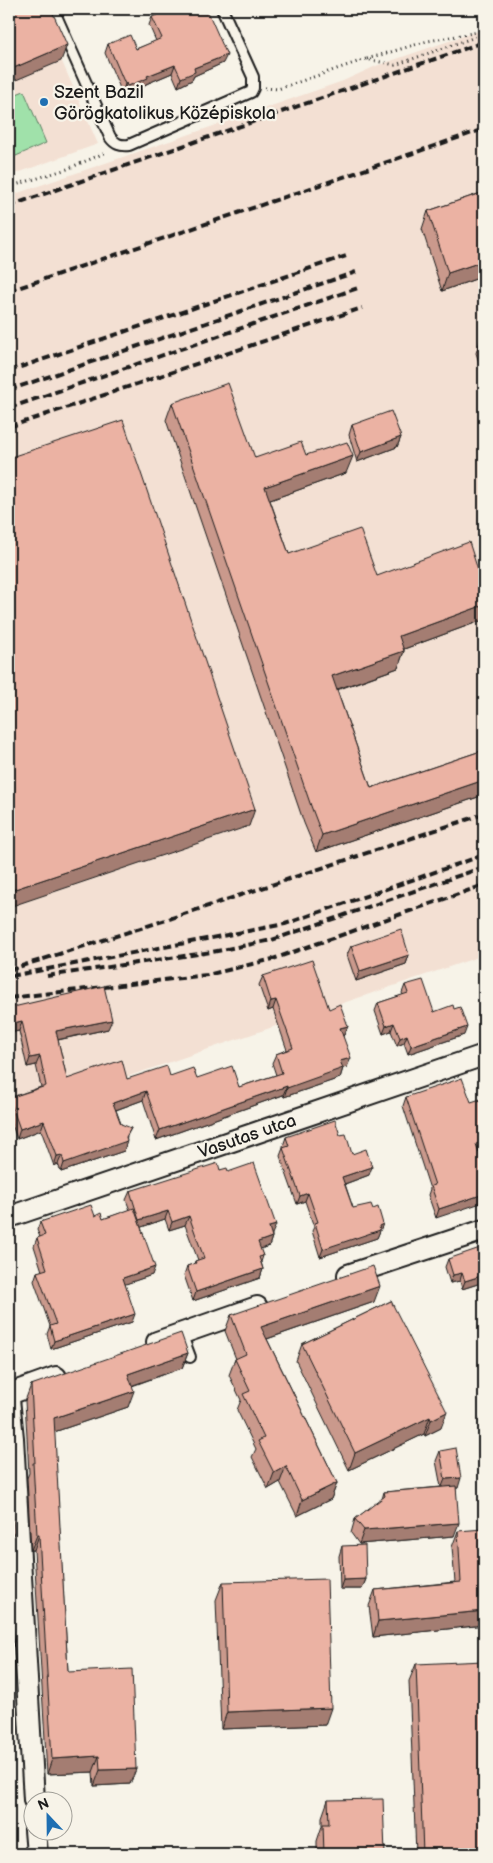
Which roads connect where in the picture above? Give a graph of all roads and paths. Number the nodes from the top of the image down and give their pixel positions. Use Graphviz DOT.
graph roads {
  1 [pos="53,9"];
  2 [pos="222,9"];
  3 [pos="484,33"];
  4 [pos="366,59"];
  5 [pos="254,88"];
  6 [pos="117,145"];
  7 [pos="9,187"];
  8 [pos="484,1055"];
  9 [pos="9,1217"];
  10 [pos="484,1230"];
  11 [pos="330,1281"];
  12 [pos="274,1301"];
  13 [pos="181,1334"];
  14 [pos="136,1350"];
  15 [pos="190,1357"];
  16 [pos="72,1372"];
  17 [pos="9,1394"];
  18 [pos="9,1399"];
  19 [pos="33,1790"];
  20 [pos="36,1840"];
  21 [pos="37,1854"];
  1 -- 6 [label="lane"];
  2 -- 5 [label="lane"];
  3 -- 4 [label="path"];
  3 -- 4 [label="path"];
  4 -- 5 [label="path"];
  5 -- 6 [label="lane"];
  6 -- 7 [label="path"];
  8 -- 9 [label="street, Vasutas utca"];
  10 -- 11 [label="street"];
  12 -- 13 [label="street"];
  13 -- 14 [label="street"];
  13 -- 15 [label="lane"];
  16 -- 17 [label="street"];
  18 -- 19 [label="street"];
  20 -- 21 [label="street"];
}
